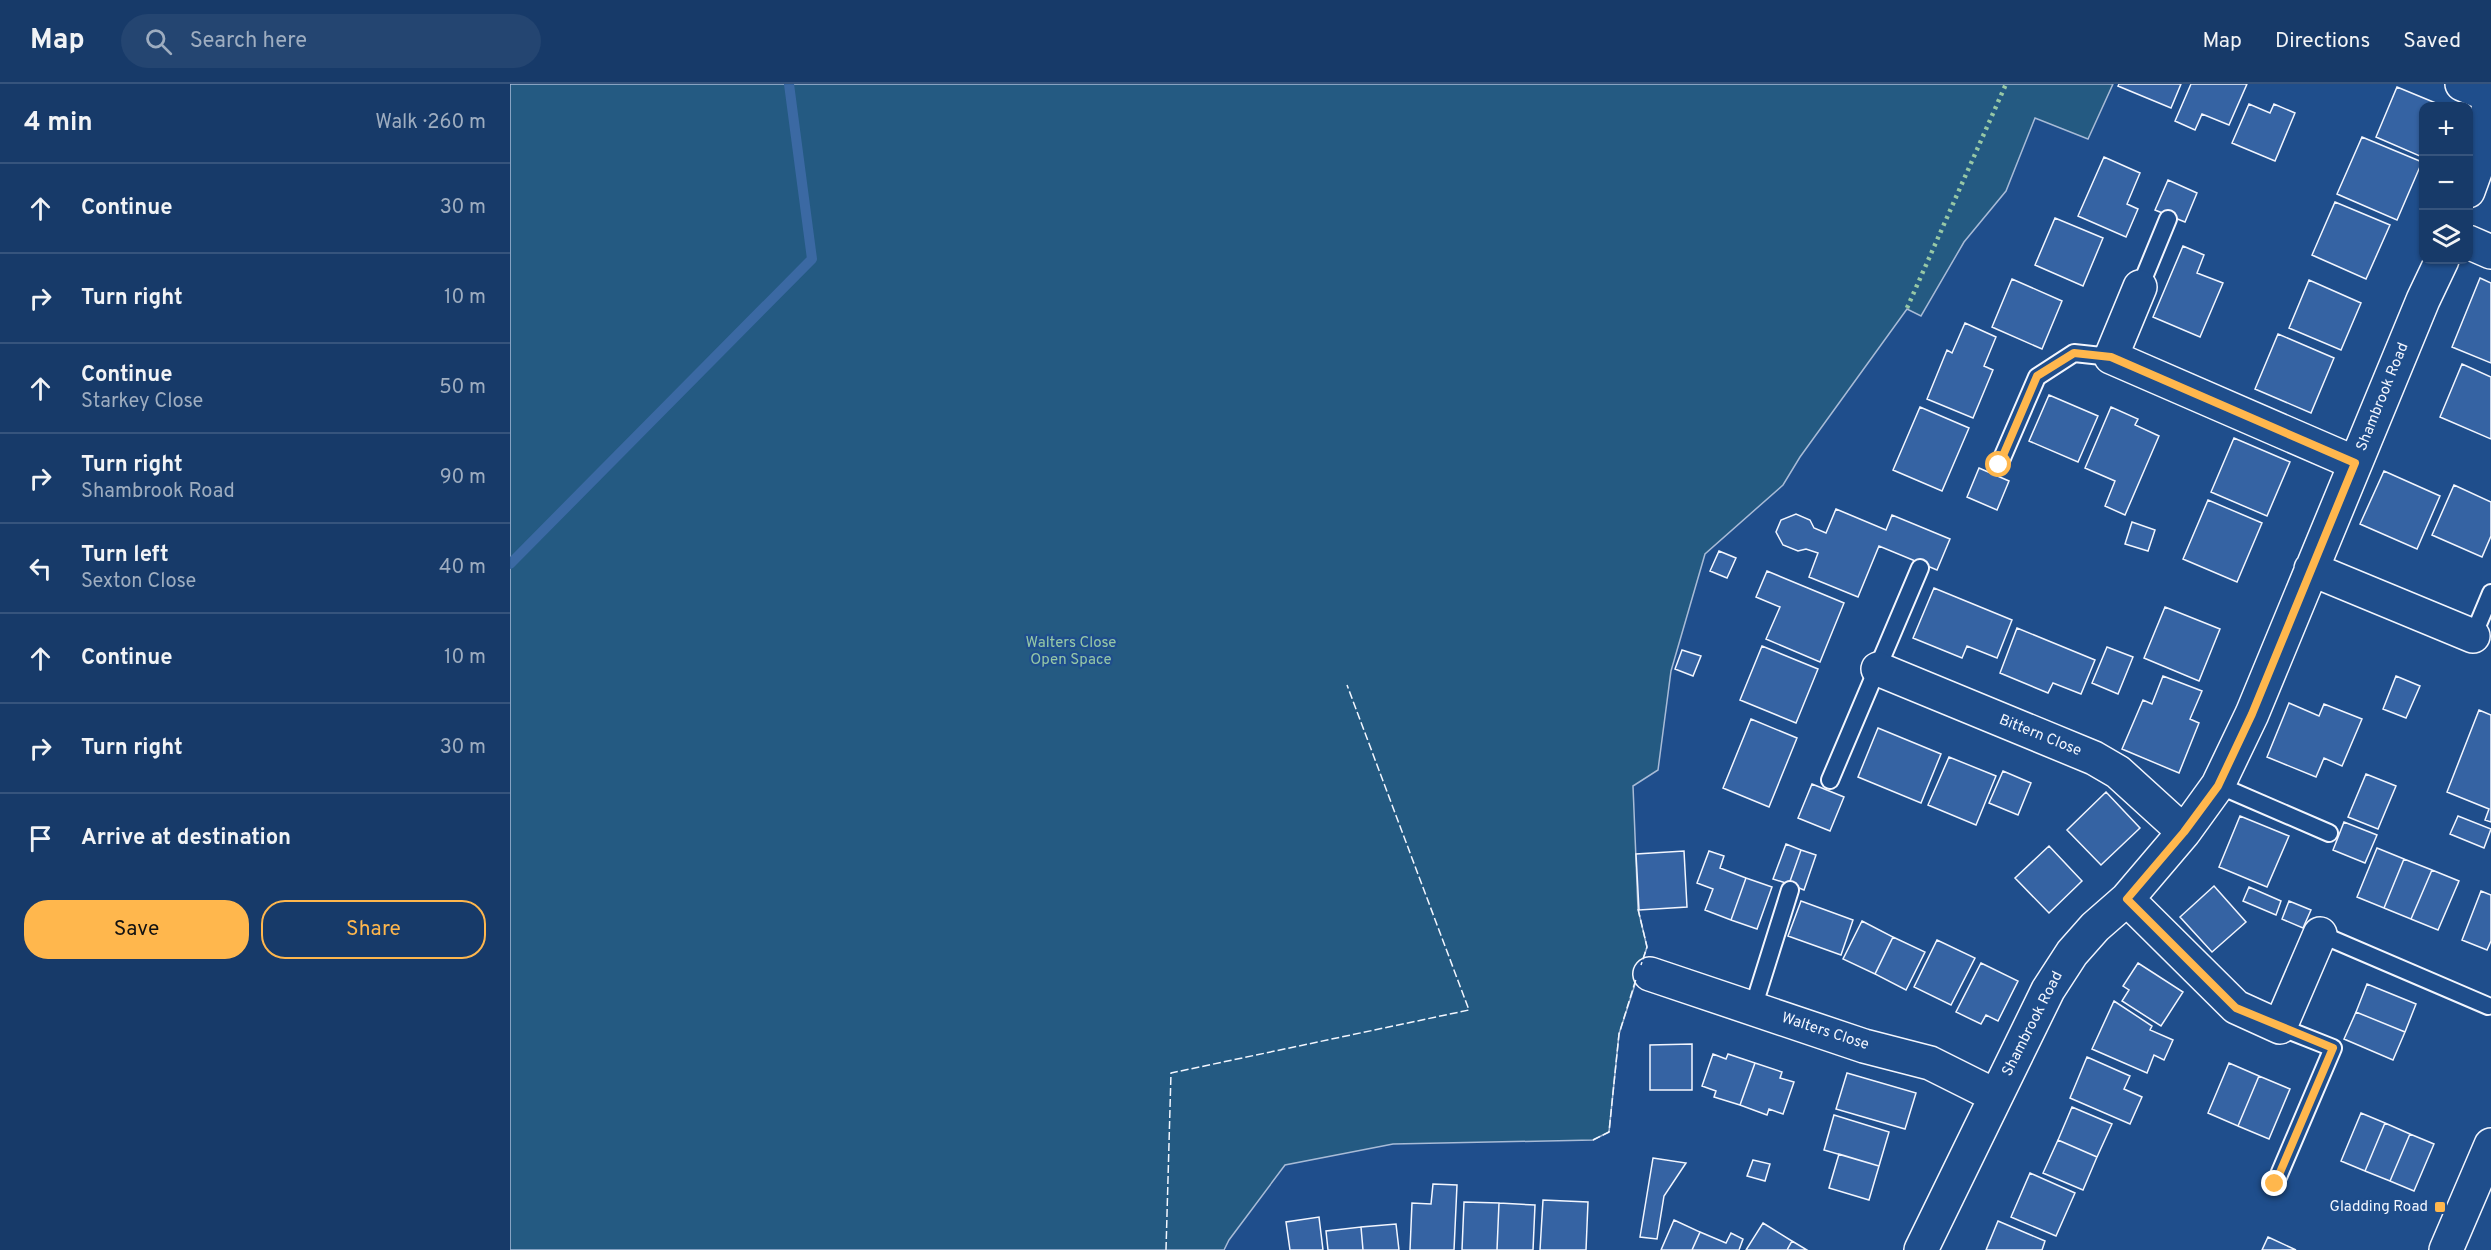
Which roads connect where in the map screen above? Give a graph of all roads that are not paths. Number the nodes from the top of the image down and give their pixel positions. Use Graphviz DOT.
graph roads {
  1 [pos="2462,84"];
  2 [pos="2491,96"];
  3 [pos="2473,178"];
  4 [pos="2168,219"];
  5 [pos="2473,244"];
  6 [pos="2491,252"];
  7 [pos="2440,264"];
  8 [pos="2140,287"];
  9 [pos="2111,357"];
  10 [pos="2355,463"];
  11 [pos="1999,465"];
  12 [pos="1920,568"];
  13 [pos="2311,569"];
  14 [pos="2491,592"];
  15 [pos="2473,636"];
  16 [pos="1878,669"];
  17 [pos="1830,780"];
  18 [pos="2218,786"];
  19 [pos="2184,832"];
  20 [pos="2328,833"];
  21 [pos="1790,890"];
  22 [pos="2127,899"];
  23 [pos="2320,934"];
  24 [pos="1650,974"];
  25 [pos="2488,1006"];
  26 [pos="1753,1008"];
  27 [pos="2280,1027"];
  28 [pos="1996,1096"];
  29 [pos="2491,1145"];
  30 [pos="2275,1184"];
  31 [pos="1923,1250"];
  32 [pos="2446,1250"];
  1 -- 2 [label="street"];
  2 -- 3 [label="street"];
  4 -- 8 [label="lane"];
  5 -- 6 [label="street"];
  7 -- 10 [label="street, Shambrook Road"];
  8 -- 9 [label="street"];
  9 -- 10 [label="street"];
  9 -- 11 [label="lane"];
  10 -- 13 [label="street, Shambrook Road"];
  12 -- 16 [label="lane"];
  13 -- 15 [label="street"];
  13 -- 18 [label="street, Shambrook Road"];
  14 -- 15 [label="lane"];
  16 -- 17 [label="lane"];
  16 -- 19 [label="street, Bittern Close"];
  18 -- 19 [label="street, Shambrook Road"];
  18 -- 20 [label="lane"];
  19 -- 22 [label="street, Shambrook Road"];
  21 -- 26 [label="lane"];
  22 -- 27 [label="street"];
  22 -- 28 [label="street, Shambrook Road"];
  23 -- 25 [label="lane"];
  23 -- 27 [label="street"];
  24 -- 26 [label="street, Walters Close"];
  26 -- 28 [label="street, Walters Close"];
  27 -- 30 [label="lane"];
  28 -- 31 [label="street, Shambrook Road"];
  29 -- 32 [label="street"];
}
